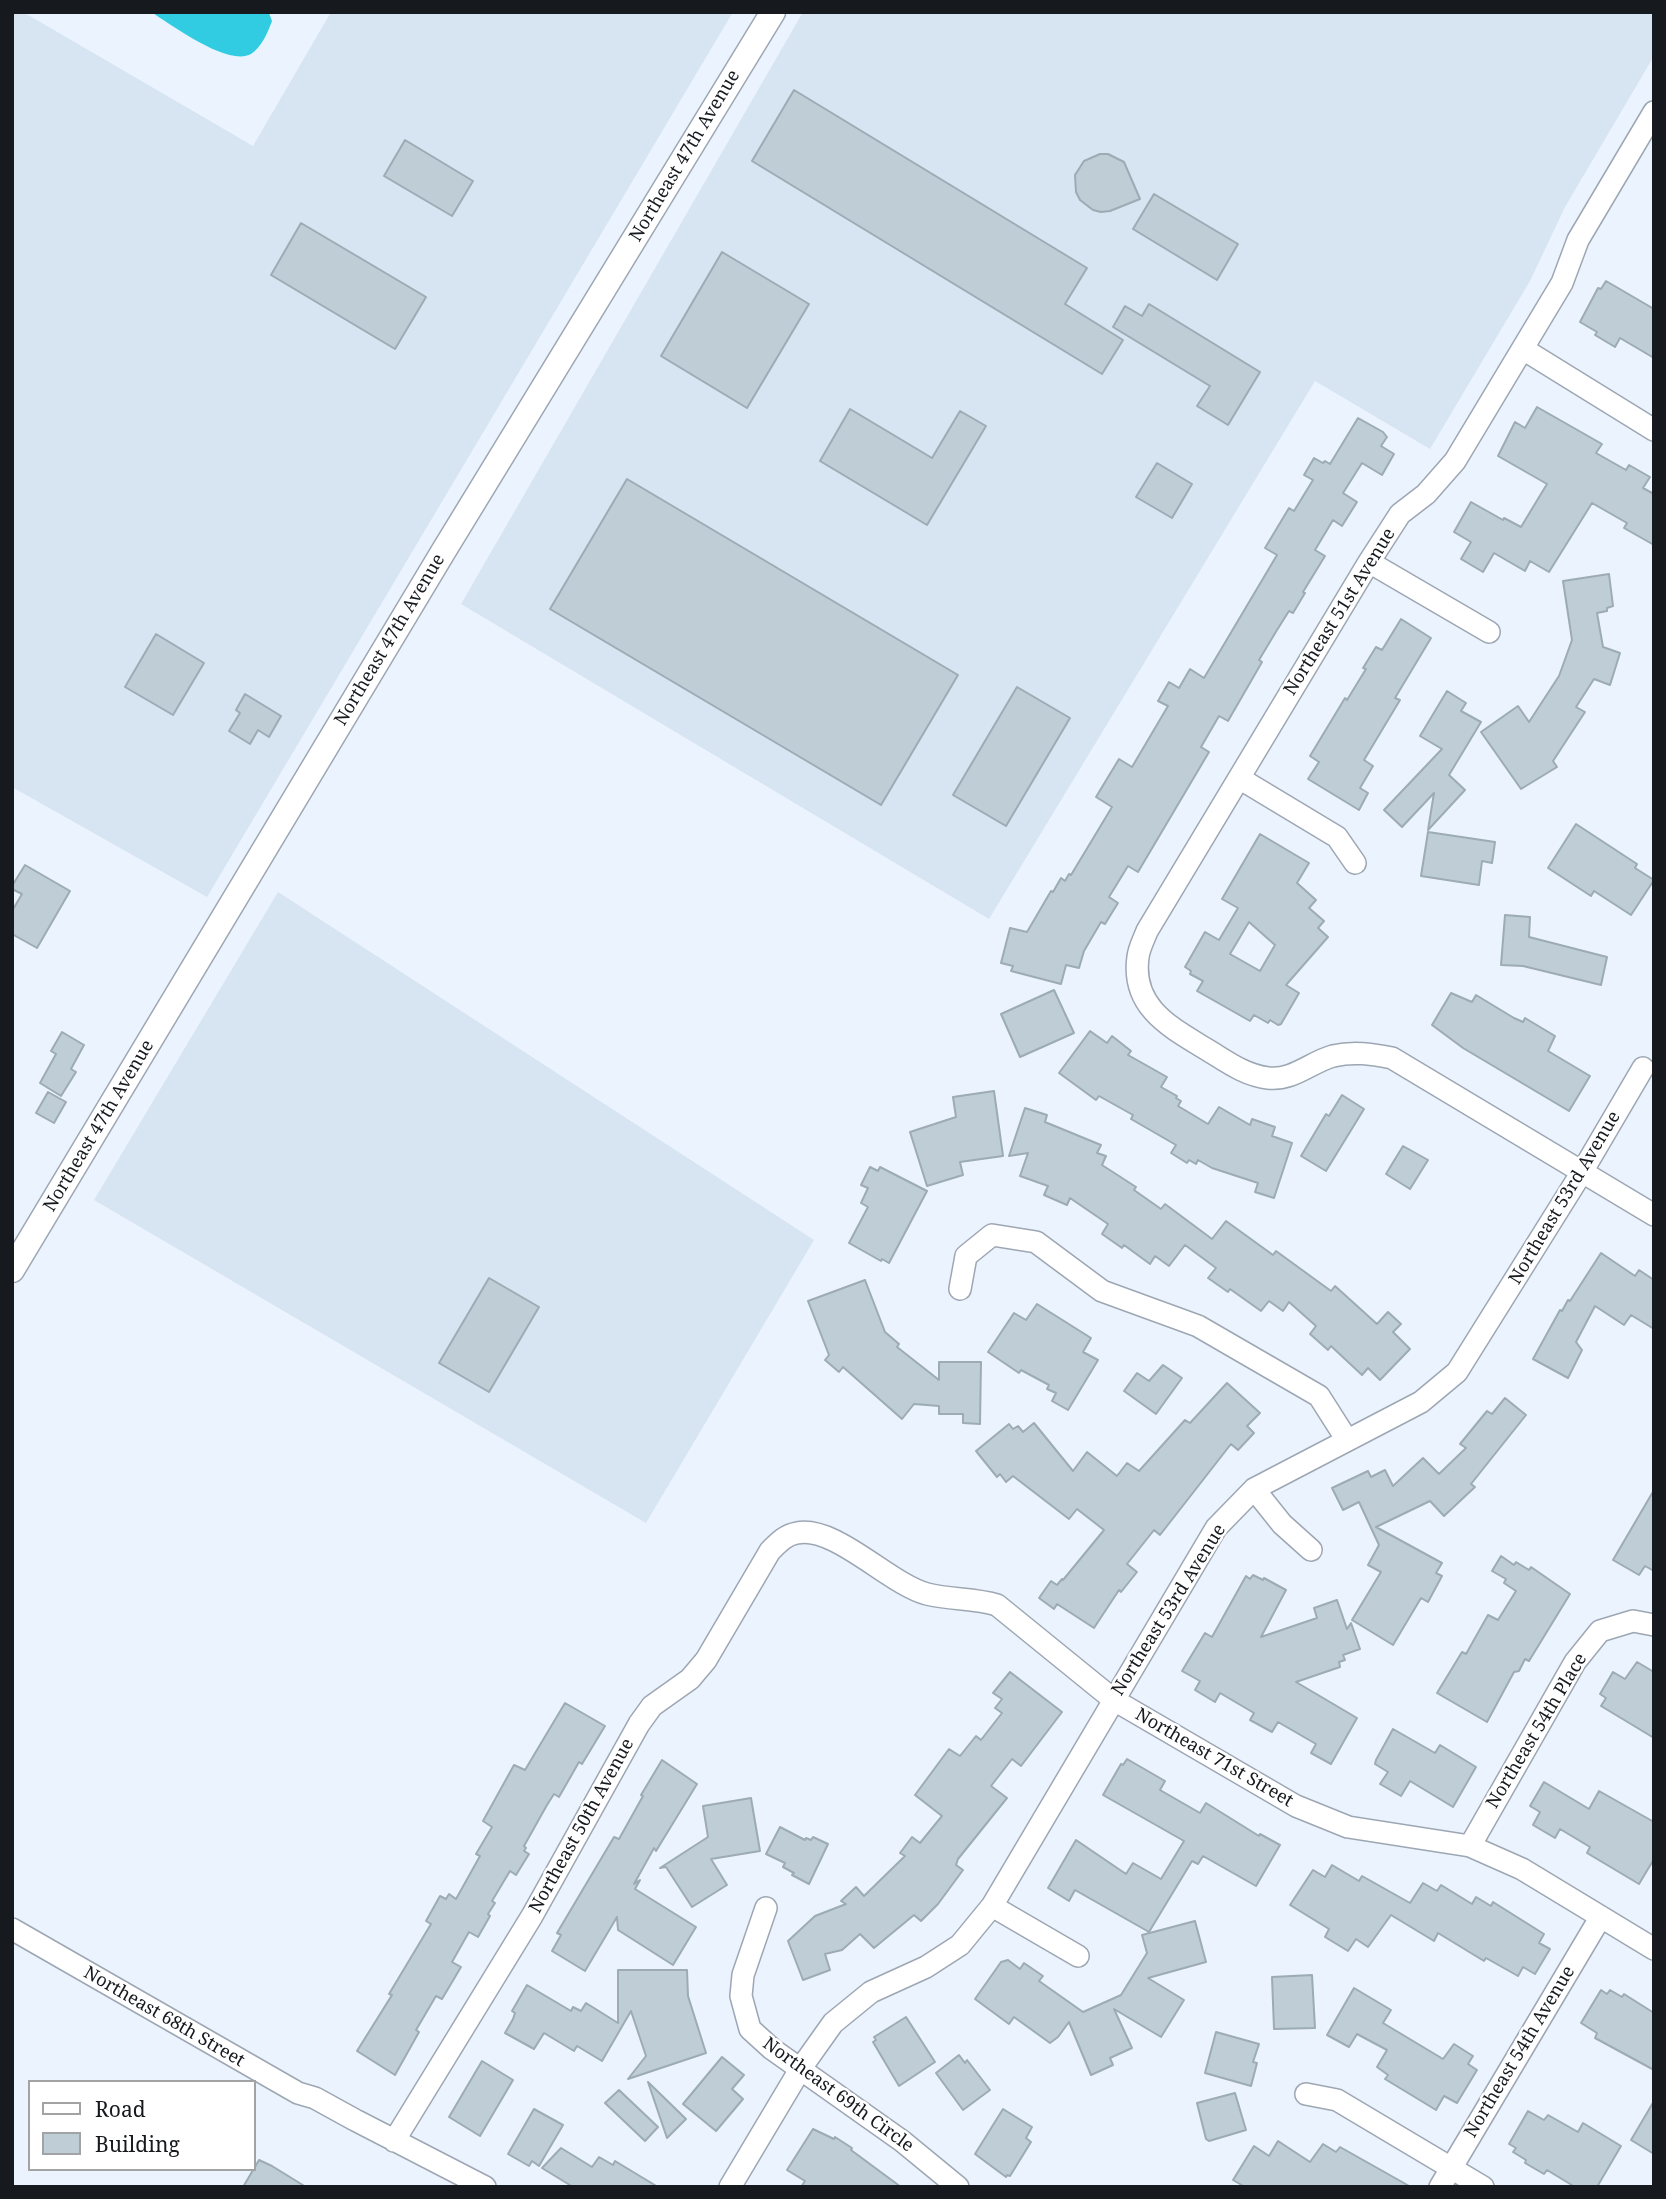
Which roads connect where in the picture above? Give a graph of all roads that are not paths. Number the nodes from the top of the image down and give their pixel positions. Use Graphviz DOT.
graph roads {
  1 [pos="772,12"];
  2 [pos="1654,112"];
  3 [pos="1523,349"];
  4 [pos="1654,429"];
  5 [pos="1369,562"];
  6 [pos="1489,632"];
  7 [pos="1239,778"];
  8 [pos="1355,863"];
  9 [pos="1643,1068"];
  10 [pos="1582,1172"];
  11 [pos="1654,1215"];
  12 [pos="12,1270"];
  13 [pos="960,1289"];
  14 [pos="1347,1440"];
  15 [pos="1254,1489"];
  16 [pos="795,1533"];
  17 [pos="1311,1550"];
  18 [pos="1654,1625"];
  19 [pos="1114,1700"];
  20 [pos="1470,1846"];
  21 [pos="992,1906"];
  22 [pos="766,1908"];
  23 [pos="1600,1918"];
  24 [pos="12,1929"];
  25 [pos="1654,1949"];
  26 [pos="1078,1956"];
  27 [pos="801,2068"];
  28 [pos="1306,2094"];
  29 [pos="394,2141"];
  30 [pos="1446,2178"];
  31 [pos="485,2187"];
  32 [pos="730,2187"];
  33 [pos="958,2187"];
  34 [pos="1483,2187"];
  1 -- 12 [label="street, Northeast 47th Avenue"];
  2 -- 3 [label="street, Northeast 51st Avenue"];
  3 -- 4 [label="street"];
  3 -- 5 [label="street, Northeast 51st Avenue"];
  5 -- 6 [label="street"];
  5 -- 7 [label="street, Northeast 51st Avenue"];
  7 -- 8 [label="street"];
  7 -- 10 [label="street, Northeast 51st Avenue"];
  9 -- 10 [label="street, Northeast 53rd Avenue"];
  10 -- 11 [label="street"];
  10 -- 14 [label="street, Northeast 53rd Avenue"];
  13 -- 14 [label="street"];
  14 -- 15 [label="street, Northeast 53rd Avenue"];
  15 -- 17 [label="street"];
  15 -- 19 [label="street, Northeast 53rd Avenue"];
  16 -- 19 [label="street, Northeast 71st Street"];
  16 -- 29 [label="street, Northeast 50th Avenue"];
  18 -- 20 [label="street, Northeast 54th Place"];
  19 -- 20 [label="street, Northeast 71st Street"];
  19 -- 21 [label="street, Northeast 53rd Avenue"];
  20 -- 23 [label="street, Northeast 71st Street"];
  21 -- 26 [label="street"];
  21 -- 27 [label="street, Northeast 53rd Avenue"];
  22 -- 27 [label="street, Northeast 69th Circle"];
  23 -- 25 [label="street, Northeast 71st Street"];
  23 -- 30 [label="street, Northeast 54th Avenue"];
  24 -- 29 [label="street, Northeast 68th Street"];
  27 -- 32 [label="street, Northeast 53rd Avenue"];
  27 -- 33 [label="street, Northeast 69th Circle"];
  28 -- 30 [label="street"];
  29 -- 31 [label="street, Northeast 68th Street"];
  30 -- 34 [label="street"];
}
